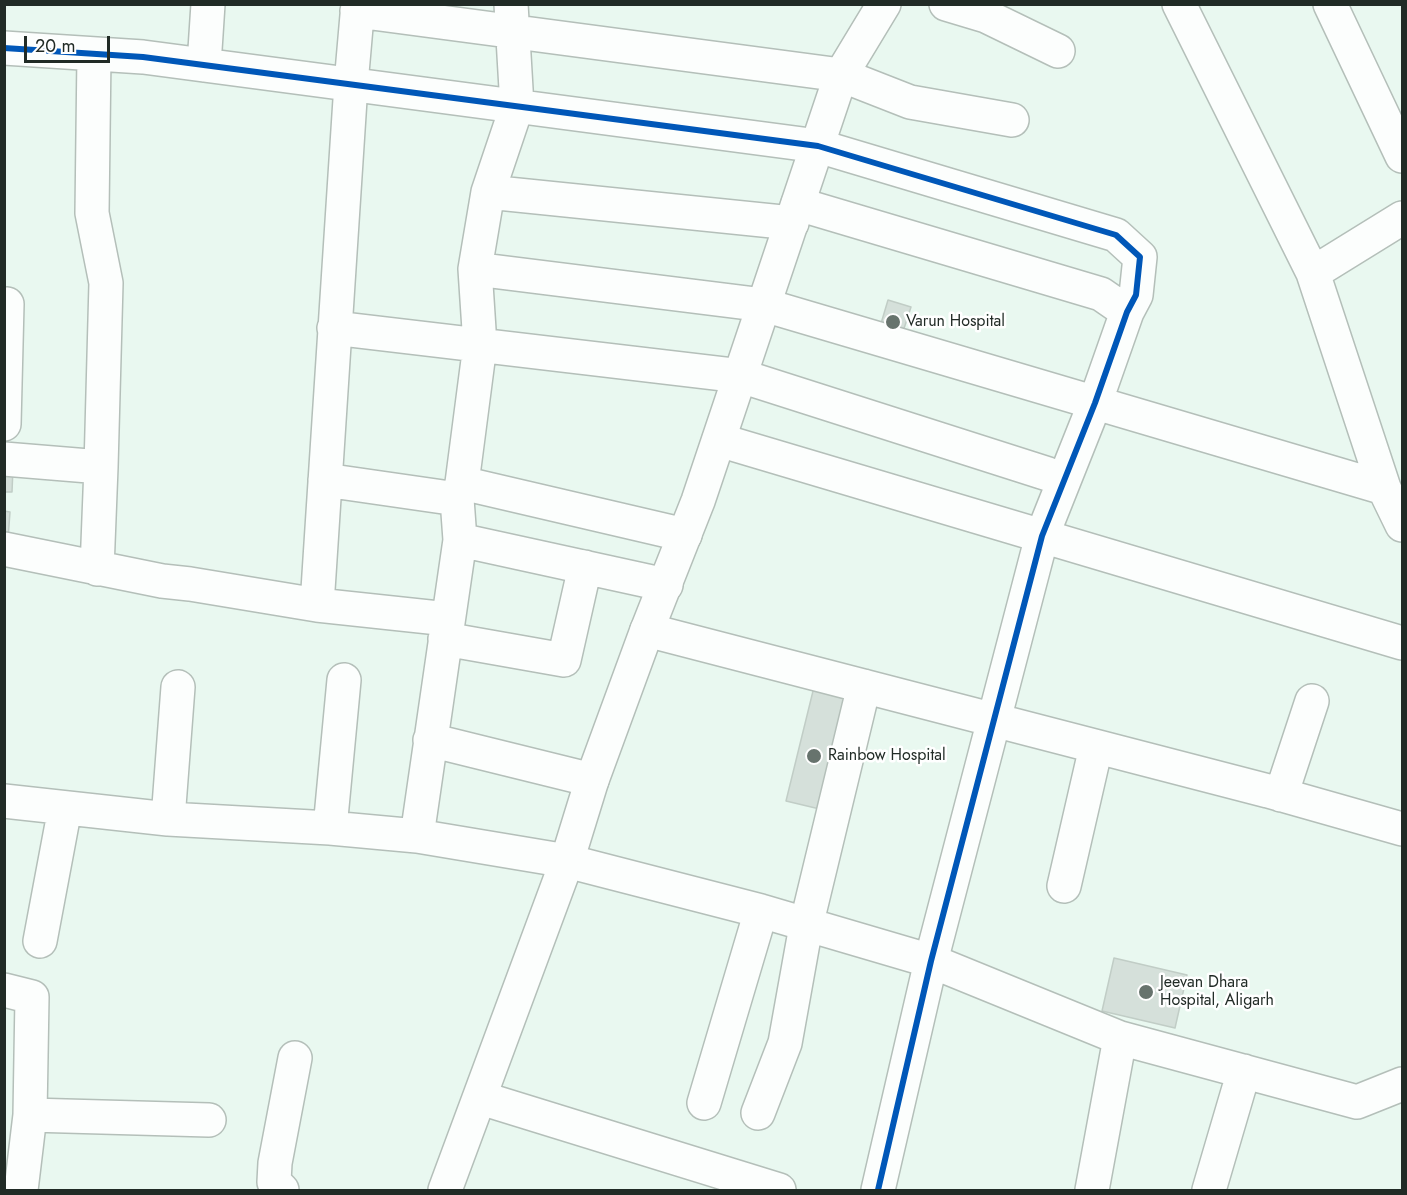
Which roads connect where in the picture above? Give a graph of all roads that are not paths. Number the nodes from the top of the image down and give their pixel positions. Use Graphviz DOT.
graph roads {
  1 [pos="208,4"];
  2 [pos="884,4"];
  3 [pos="946,4"];
  4 [pos="1179,4"];
  5 [pos="1330,4"];
  6 [pos="358,8"];
  7 [pos="512,18"];
  8 [pos="4,48"];
  9 [pos="1058,51"];
  10 [pos="94,54"];
  11 [pos="204,65"];
  12 [pos="841,75"];
  13 [pos="351,84"];
  14 [pos="517,106"];
  15 [pos="1012,120"];
  16 [pos="818,146"];
  17 [pos="1402,156"];
  18 [pos="488,192"];
  19 [pos="795,213"];
  20 [pos="1402,218"];
  21 [pos="475,269"];
  22 [pos="1313,273"];
  23 [pos="7,304"];
  24 [pos="764,305"];
  25 [pos="1127,312"];
  26 [pos="334,328"];
  27 [pos="480,345"];
  28 [pos="741,376"];
  29 [pos="1095,403"];
  30 [pos="4,424"];
  31 [pos="719,440"];
  32 [pos="4,459"];
  33 [pos="101,467"];
  34 [pos="1048,474"];
  35 [pos="324,480"];
  36 [pos="1384,488"];
  37 [pos="459,491"];
  38 [pos="1402,525"];
  39 [pos="685,535"];
  40 [pos="1042,536"];
  41 [pos="460,540"];
  42 [pos="4,549"];
  43 [pos="585,567"];
  44 [pos="97,569"];
  45 [pos="666,585"];
  46 [pos="316,605"];
  47 [pos="446,629"];
  48 [pos="647,630"];
  49 [pos="1402,643"];
  50 [pos="344,680"];
  51 [pos="864,686"];
  52 [pos="178,687"];
  53 [pos="1312,701"];
  54 [pos="993,720"];
  55 [pos="430,740"];
  56 [pos="1096,747"];
  57 [pos="592,780"];
  58 [pos="1281,795"];
  59 [pos="4,801"];
  60 [pos="65,808"];
  61 [pos="168,819"];
  62 [pos="330,828"];
  63 [pos="1402,829"];
  64 [pos="417,836"];
  65 [pos="567,861"];
  66 [pos="1064,885"];
  67 [pos="761,911"];
  68 [pos="806,926"];
  69 [pos="40,941"];
  70 [pos="931,961"];
  71 [pos="4,990"];
  72 [pos="1120,1038"];
  73 [pos="295,1058"];
  74 [pos="1244,1071"];
  75 [pos="1402,1084"];
  76 [pos="481,1098"];
  77 [pos="704,1103"];
  78 [pos="758,1113"];
  79 [pos="30,1115"];
  80 [pos="209,1120"];
  81 [pos="448,1190"];
  82 [pos="21,1191"];
  83 [pos="282,1191"];
  84 [pos="780,1191"];
  85 [pos="878,1191"];
  86 [pos="1092,1191"];
  87 [pos="1209,1191"];
  1 -- 11 [label="street"];
  2 -- 12 [label="street"];
  3 -- 9 [label="street"];
  4 -- 22 [label="street"];
  5 -- 17 [label="street"];
  6 -- 7 [label="street"];
  6 -- 13 [label="street"];
  7 -- 12 [label="street"];
  7 -- 14 [label="street"];
  8 -- 10 [label="street"];
  10 -- 11 [label="street"];
  10 -- 33 [label="street"];
  11 -- 13 [label="street"];
  12 -- 15 [label="street"];
  12 -- 16 [label="street"];
  13 -- 14 [label="street"];
  13 -- 26 [label="street"];
  14 -- 16 [label="street"];
  14 -- 18 [label="street"];
  16 -- 19 [label="street"];
  16 -- 25 [label="street"];
  18 -- 19 [label="street"];
  18 -- 21 [label="street"];
  19 -- 24 [label="street"];
  19 -- 25 [label="street"];
  20 -- 22 [label="street"];
  21 -- 24 [label="street"];
  21 -- 27 [label="street"];
  22 -- 36 [label="street"];
  23 -- 30 [label="street"];
  24 -- 28 [label="street"];
  24 -- 29 [label="street"];
  25 -- 29 [label="street"];
  26 -- 27 [label="street"];
  26 -- 35 [label="street"];
  27 -- 28 [label="street"];
  27 -- 37 [label="street"];
  28 -- 31 [label="street"];
  28 -- 34 [label="street"];
  29 -- 36 [label="street"];
  29 -- 40 [label="street"];
  31 -- 39 [label="street"];
  31 -- 40 [label="street"];
  32 -- 33 [label="street"];
  33 -- 44 [label="street"];
  35 -- 37 [label="street"];
  35 -- 46 [label="street"];
  36 -- 38 [label="street"];
  37 -- 39 [label="street"];
  37 -- 41 [label="street"];
  39 -- 45 [label="street"];
  40 -- 49 [label="street"];
  40 -- 54 [label="street"];
  41 -- 43 [label="street"];
  41 -- 47 [label="street"];
  42 -- 44 [label="street"];
  43 -- 45 [label="street"];
  43 -- 47 [label="street"];
  44 -- 46 [label="street"];
  45 -- 48 [label="street"];
  46 -- 47 [label="street"];
  47 -- 55 [label="street"];
  48 -- 51 [label="street"];
  48 -- 57 [label="street"];
  50 -- 62 [label="street"];
  51 -- 54 [label="street"];
  51 -- 68 [label="street"];
  52 -- 61 [label="street"];
  53 -- 58 [label="street"];
  54 -- 56 [label="street"];
  54 -- 70 [label="street"];
  55 -- 57 [label="street"];
  55 -- 64 [label="street"];
  56 -- 58 [label="street"];
  56 -- 66 [label="street"];
  57 -- 65 [label="street"];
  58 -- 63 [label="street"];
  59 -- 60 [label="street"];
  60 -- 61 [label="street"];
  60 -- 69 [label="street"];
  61 -- 62 [label="street"];
  62 -- 64 [label="street"];
  64 -- 65 [label="street"];
  65 -- 67 [label="street"];
  65 -- 76 [label="street"];
  67 -- 68 [label="street"];
  67 -- 77 [label="street"];
  68 -- 70 [label="street"];
  68 -- 78 [label="street"];
  70 -- 72 [label="street"];
  70 -- 85 [label="street"];
  71 -- 79 [label="street"];
  72 -- 74 [label="street"];
  72 -- 86 [label="street"];
  73 -- 83 [label="street"];
  74 -- 75 [label="street"];
  74 -- 87 [label="street"];
  76 -- 81 [label="street"];
  76 -- 84 [label="street"];
  79 -- 80 [label="street"];
  79 -- 82 [label="street"];
}
